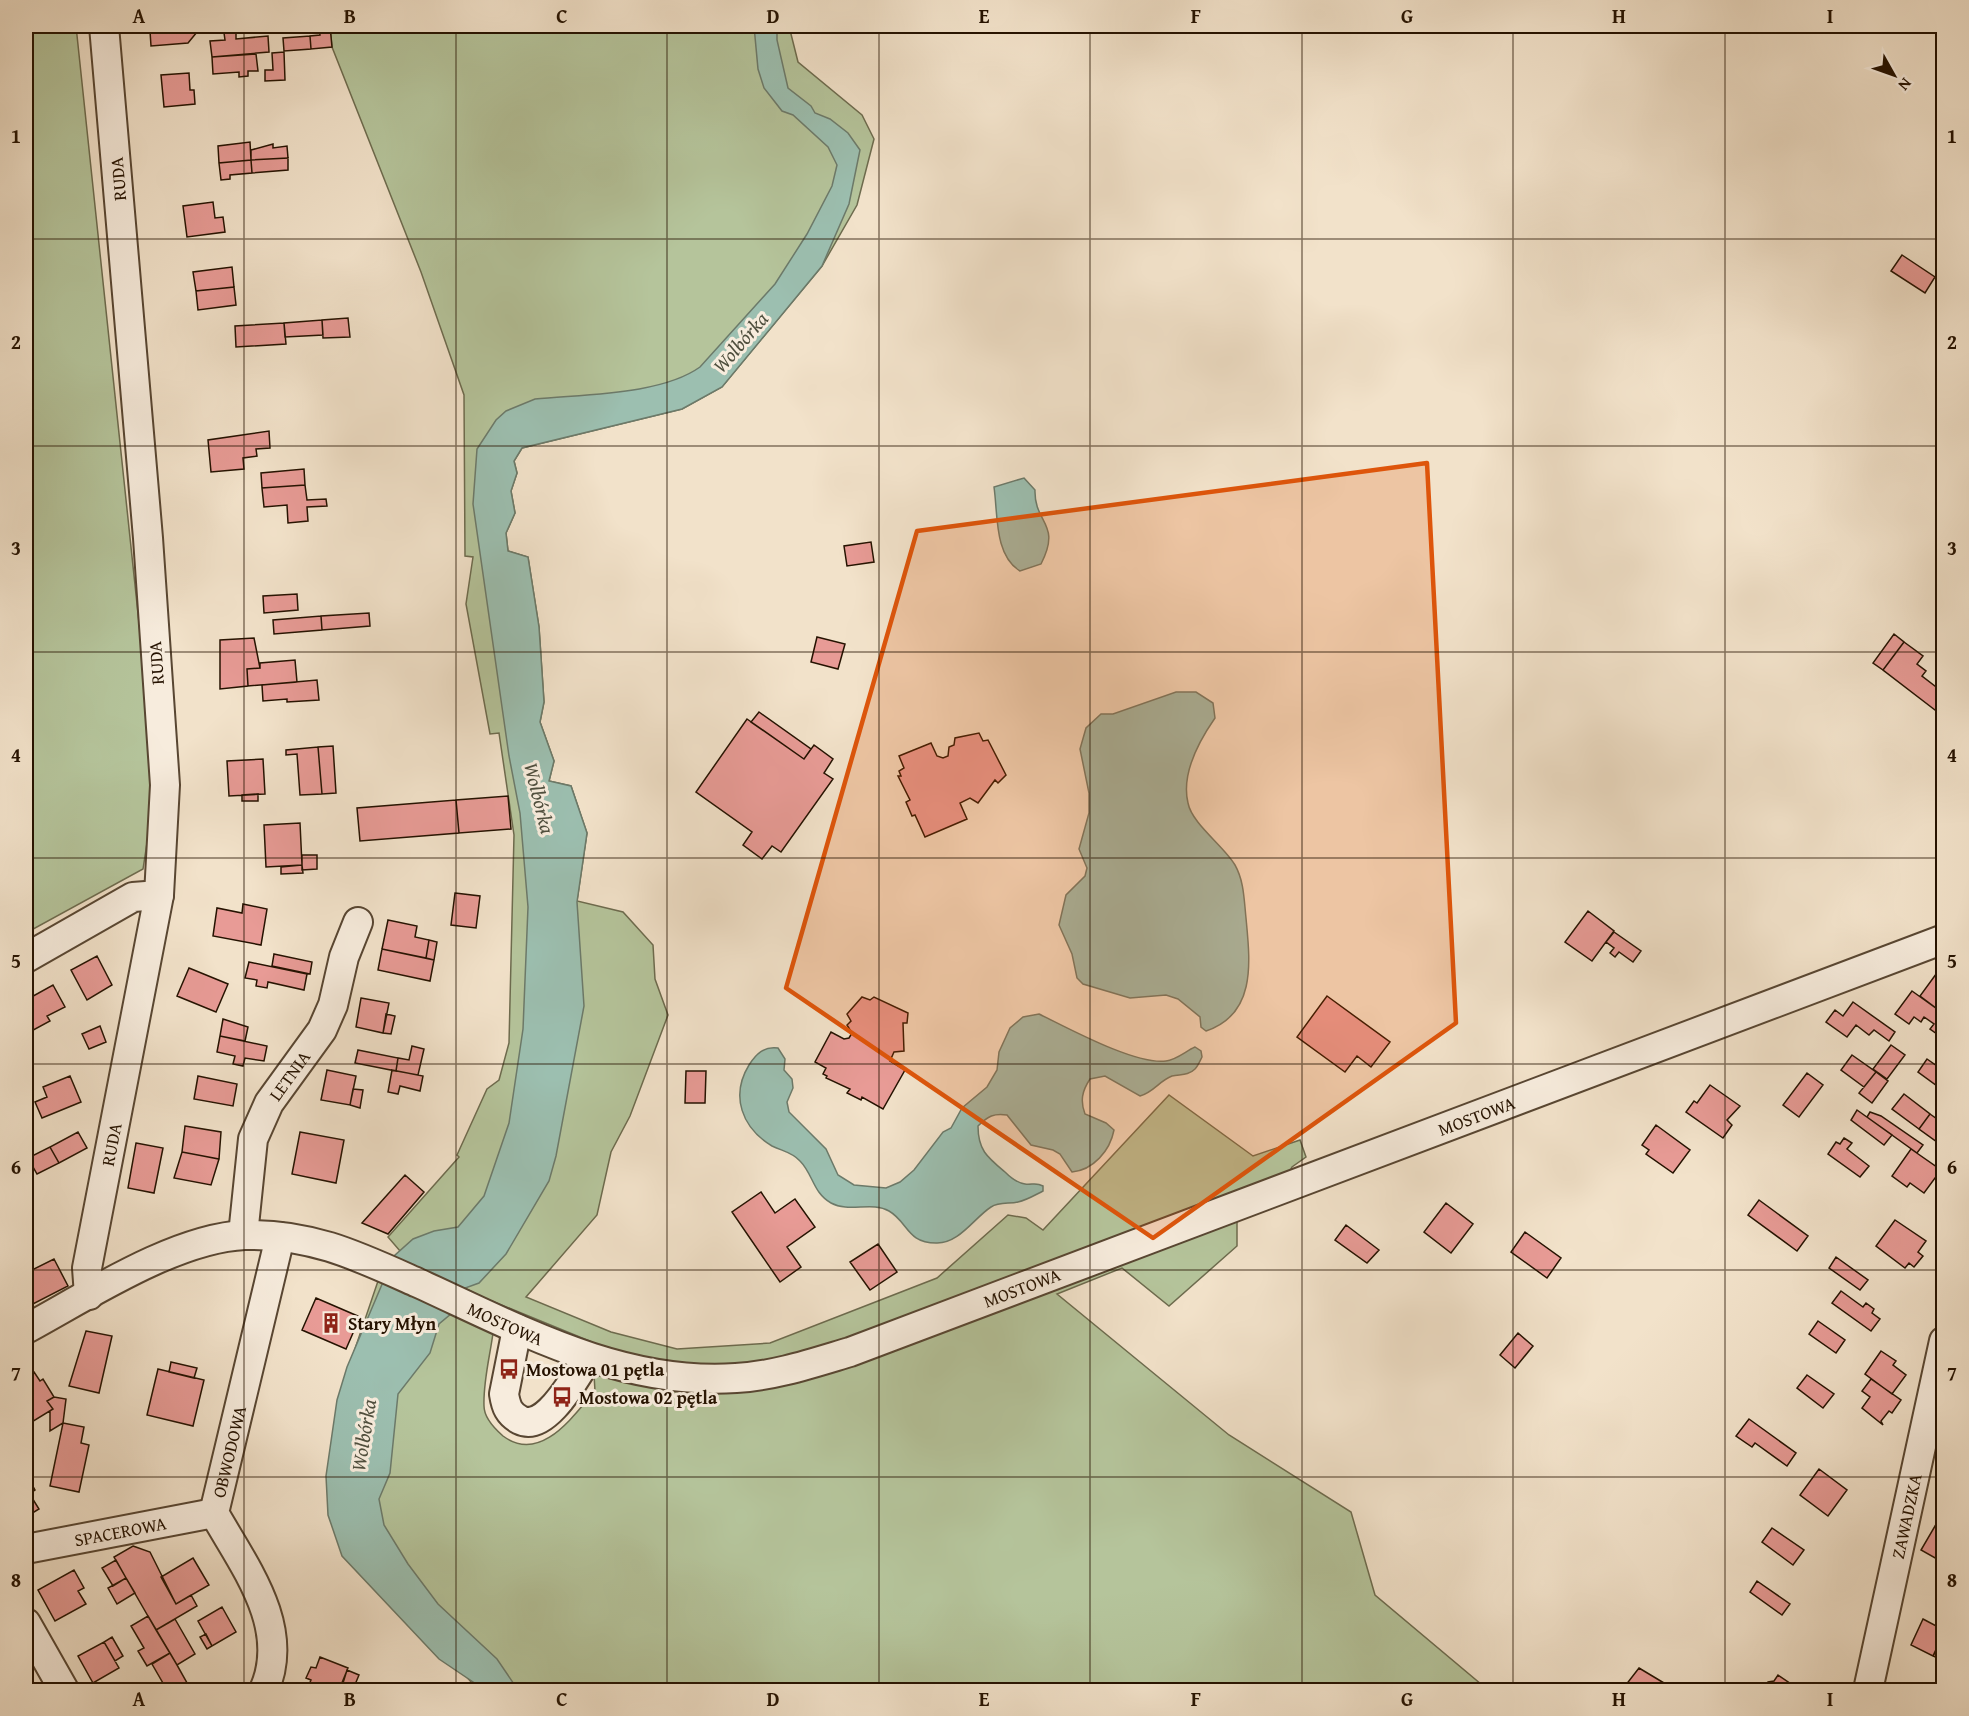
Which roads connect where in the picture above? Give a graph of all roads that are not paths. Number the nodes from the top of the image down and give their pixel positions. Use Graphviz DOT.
graph roads {
  1 [pos="105,26"];
  2 [pos="159,895"];
  3 [pos="358,922"];
  4 [pos="1944,939"];
  5 [pos="26,958"];
  6 [pos="243,1235"];
  7 [pos="280,1237"];
  8 [pos="89,1295"];
  9 [pos="26,1329"];
  10 [pos="517,1329"];
  11 [pos="1944,1341"];
  12 [pos="588,1358"];
  13 [pos="214,1513"];
  14 [pos="26,1549"];
  15 [pos="26,1623"];
  16 [pos="64,1690"];
  17 [pos="264,1690"];
  18 [pos="1868,1690"];
  1 -- 2 [label="street, RUDA"];
  2 -- 5 [label="street"];
  2 -- 8 [label="street, RUDA"];
  3 -- 6 [label="street, LETNIA"];
  4 -- 12 [label="street, MOSTOWA"];
  6 -- 7 [label="street, MOSTOWA"];
  6 -- 8 [label="street, MOSTOWA"];
  7 -- 10 [label="street, MOSTOWA"];
  7 -- 13 [label="street, OBWODOWA"];
  8 -- 9 [label="street, MOSTOWA"];
  10 -- 12 [label="street, MOSTOWA"];
  10 -- 12 [label="street"];
  11 -- 18 [label="street, ZAWADZKA"];
  13 -- 14 [label="street, SPACEROWA"];
  13 -- 17 [label="street, OBWODOWA"];
  15 -- 16 [label="street"];
}
